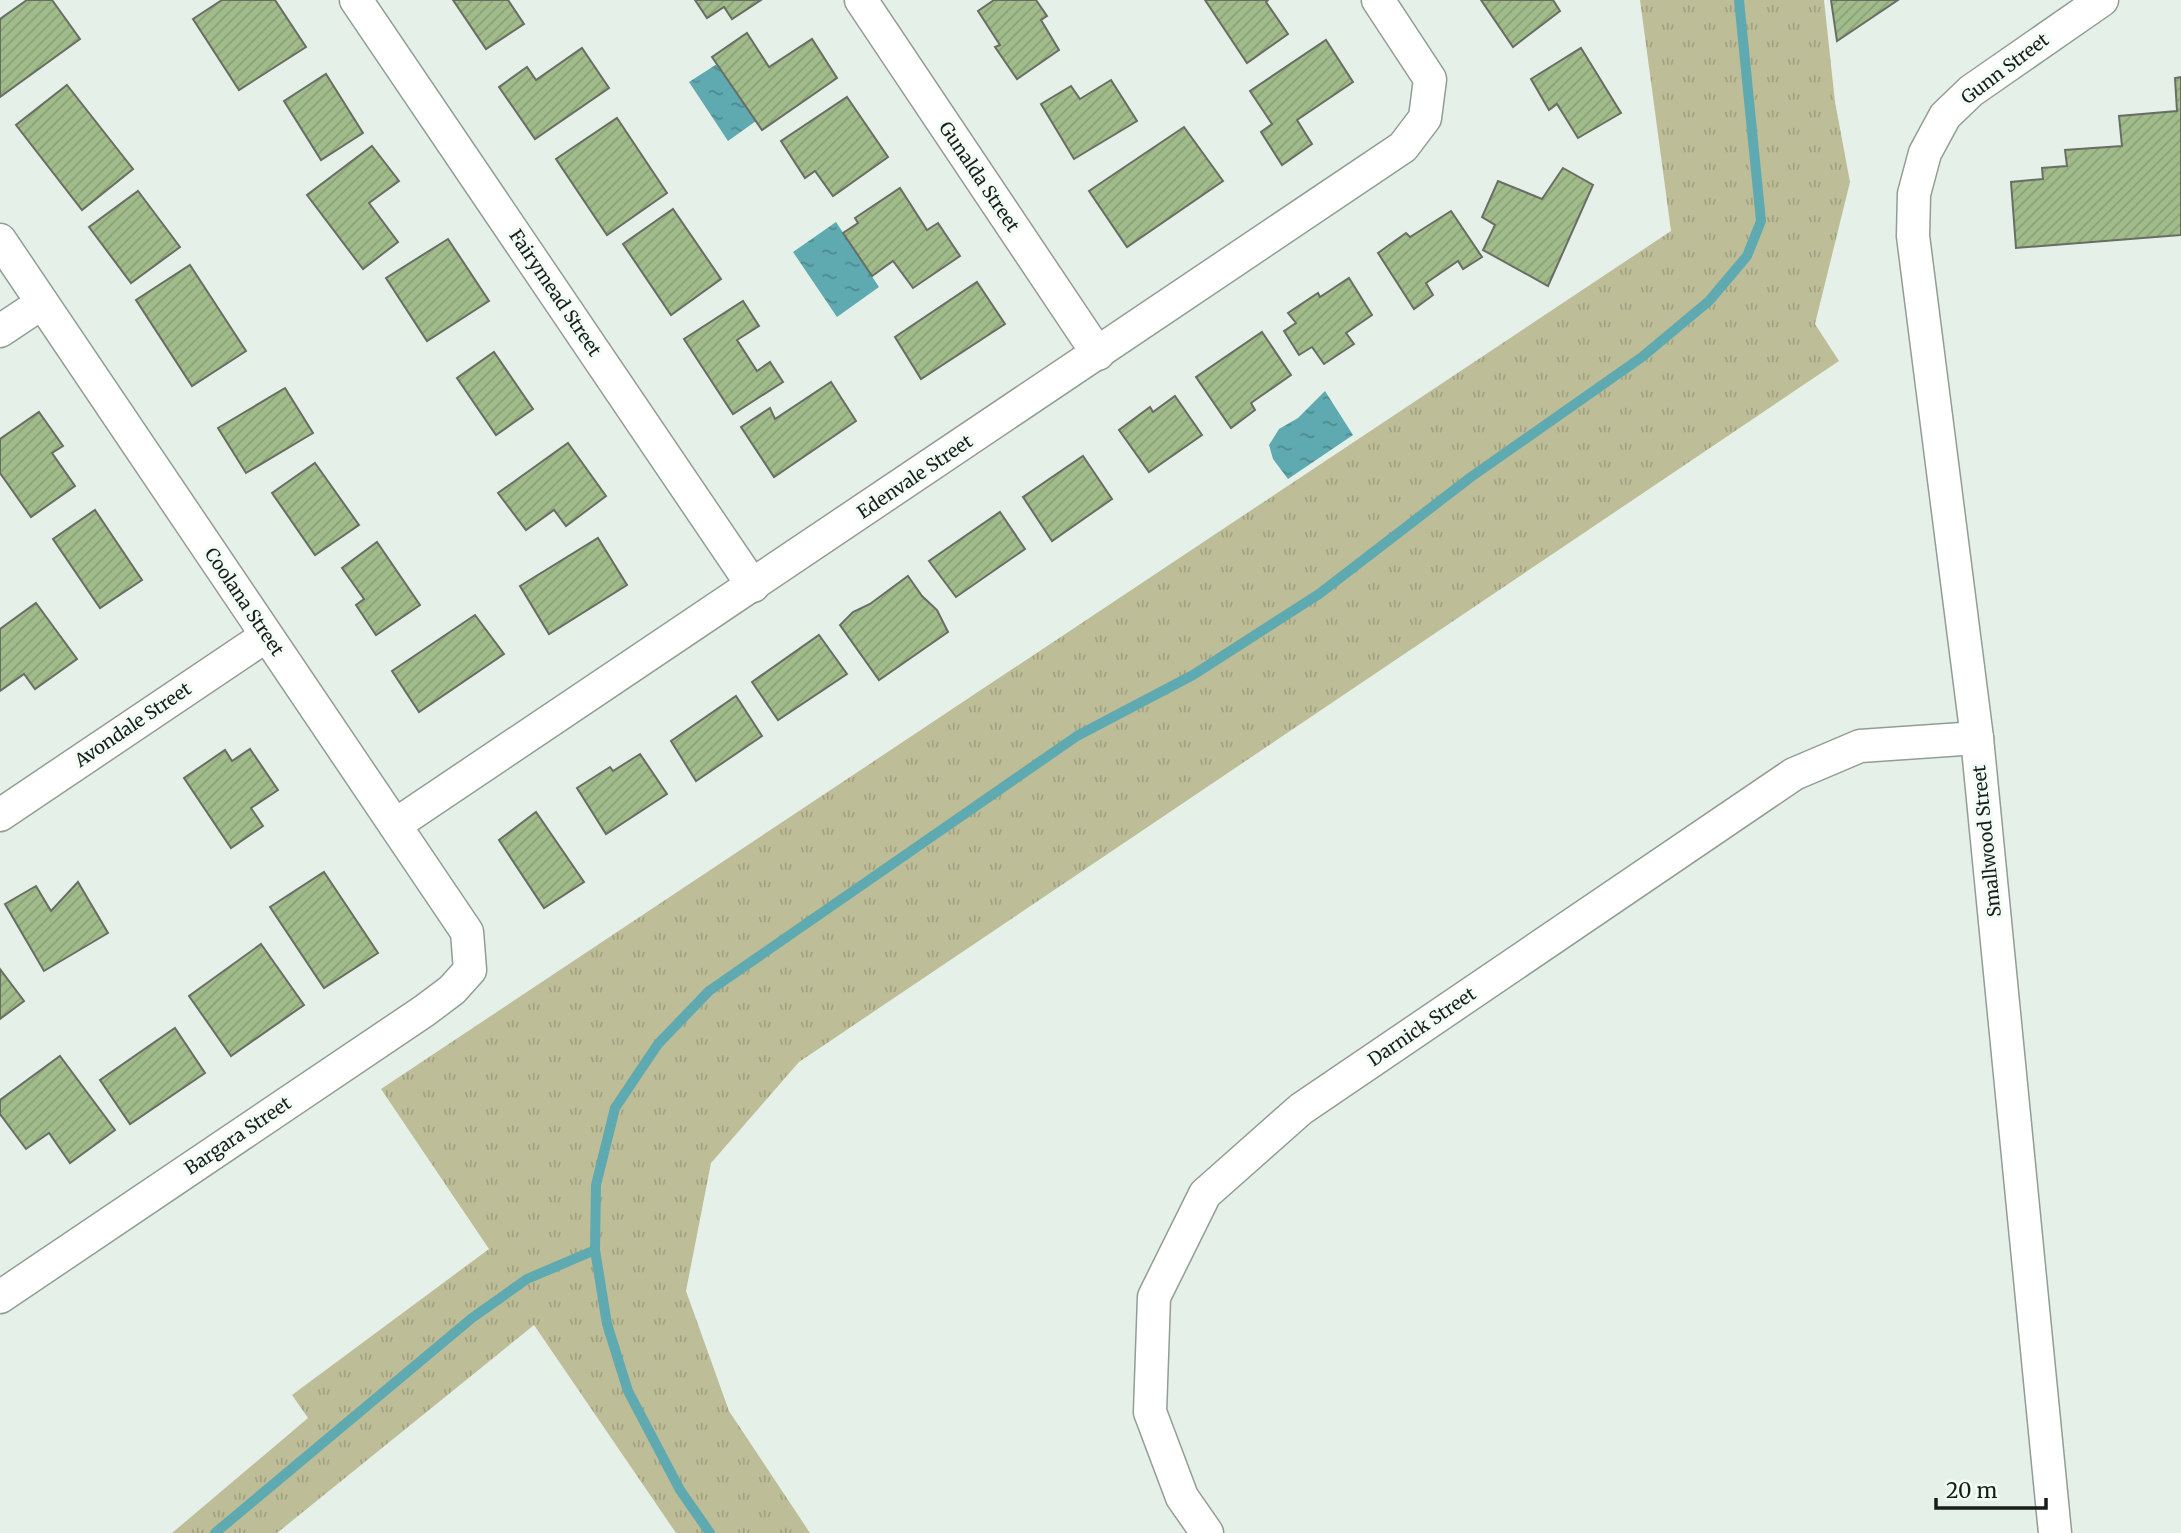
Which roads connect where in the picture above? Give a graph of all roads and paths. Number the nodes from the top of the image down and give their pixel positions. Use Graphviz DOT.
graph roads {
  1 [pos="356,0"];
  2 [pos="860,0"];
  3 [pos="1378,0"];
  4 [pos="2102,0"];
  5 [pos="1925,153"];
  6 [pos="0,240"];
  7 [pos="41,303"];
  8 [pos="0,331"];
  9 [pos="1098,354"];
  10 [pos="753,586"];
  11 [pos="266,636"];
  12 [pos="1977,738"];
  13 [pos="0,815"];
  14 [pos="395,825"];
  15 [pos="470,970"];
  16 [pos="0,1297"];
  17 [pos="1207,1533"];
  18 [pos="2055,1533"];
  1 -- 10 [label="street, Fairymead Street"];
  2 -- 9 [label="street, Gunalda Street"];
  3 -- 9 [label="street, Edenvale Street"];
  4 -- 5 [label="street, Gunn Street"];
  5 -- 12 [label="street, Smallwood Street"];
  6 -- 7 [label="street, Coolana Street"];
  7 -- 8 [label="street"];
  7 -- 11 [label="street, Coolana Street"];
  9 -- 10 [label="street, Edenvale Street"];
  10 -- 14 [label="street, Edenvale Street"];
  11 -- 13 [label="street, Avondale Street"];
  11 -- 14 [label="street, Coolana Street"];
  12 -- 17 [label="street, Darnick Street"];
  12 -- 18 [label="street, Smallwood Street"];
  14 -- 15 [label="street, Coolana Street"];
  15 -- 16 [label="street, Bargara Street"];
}
